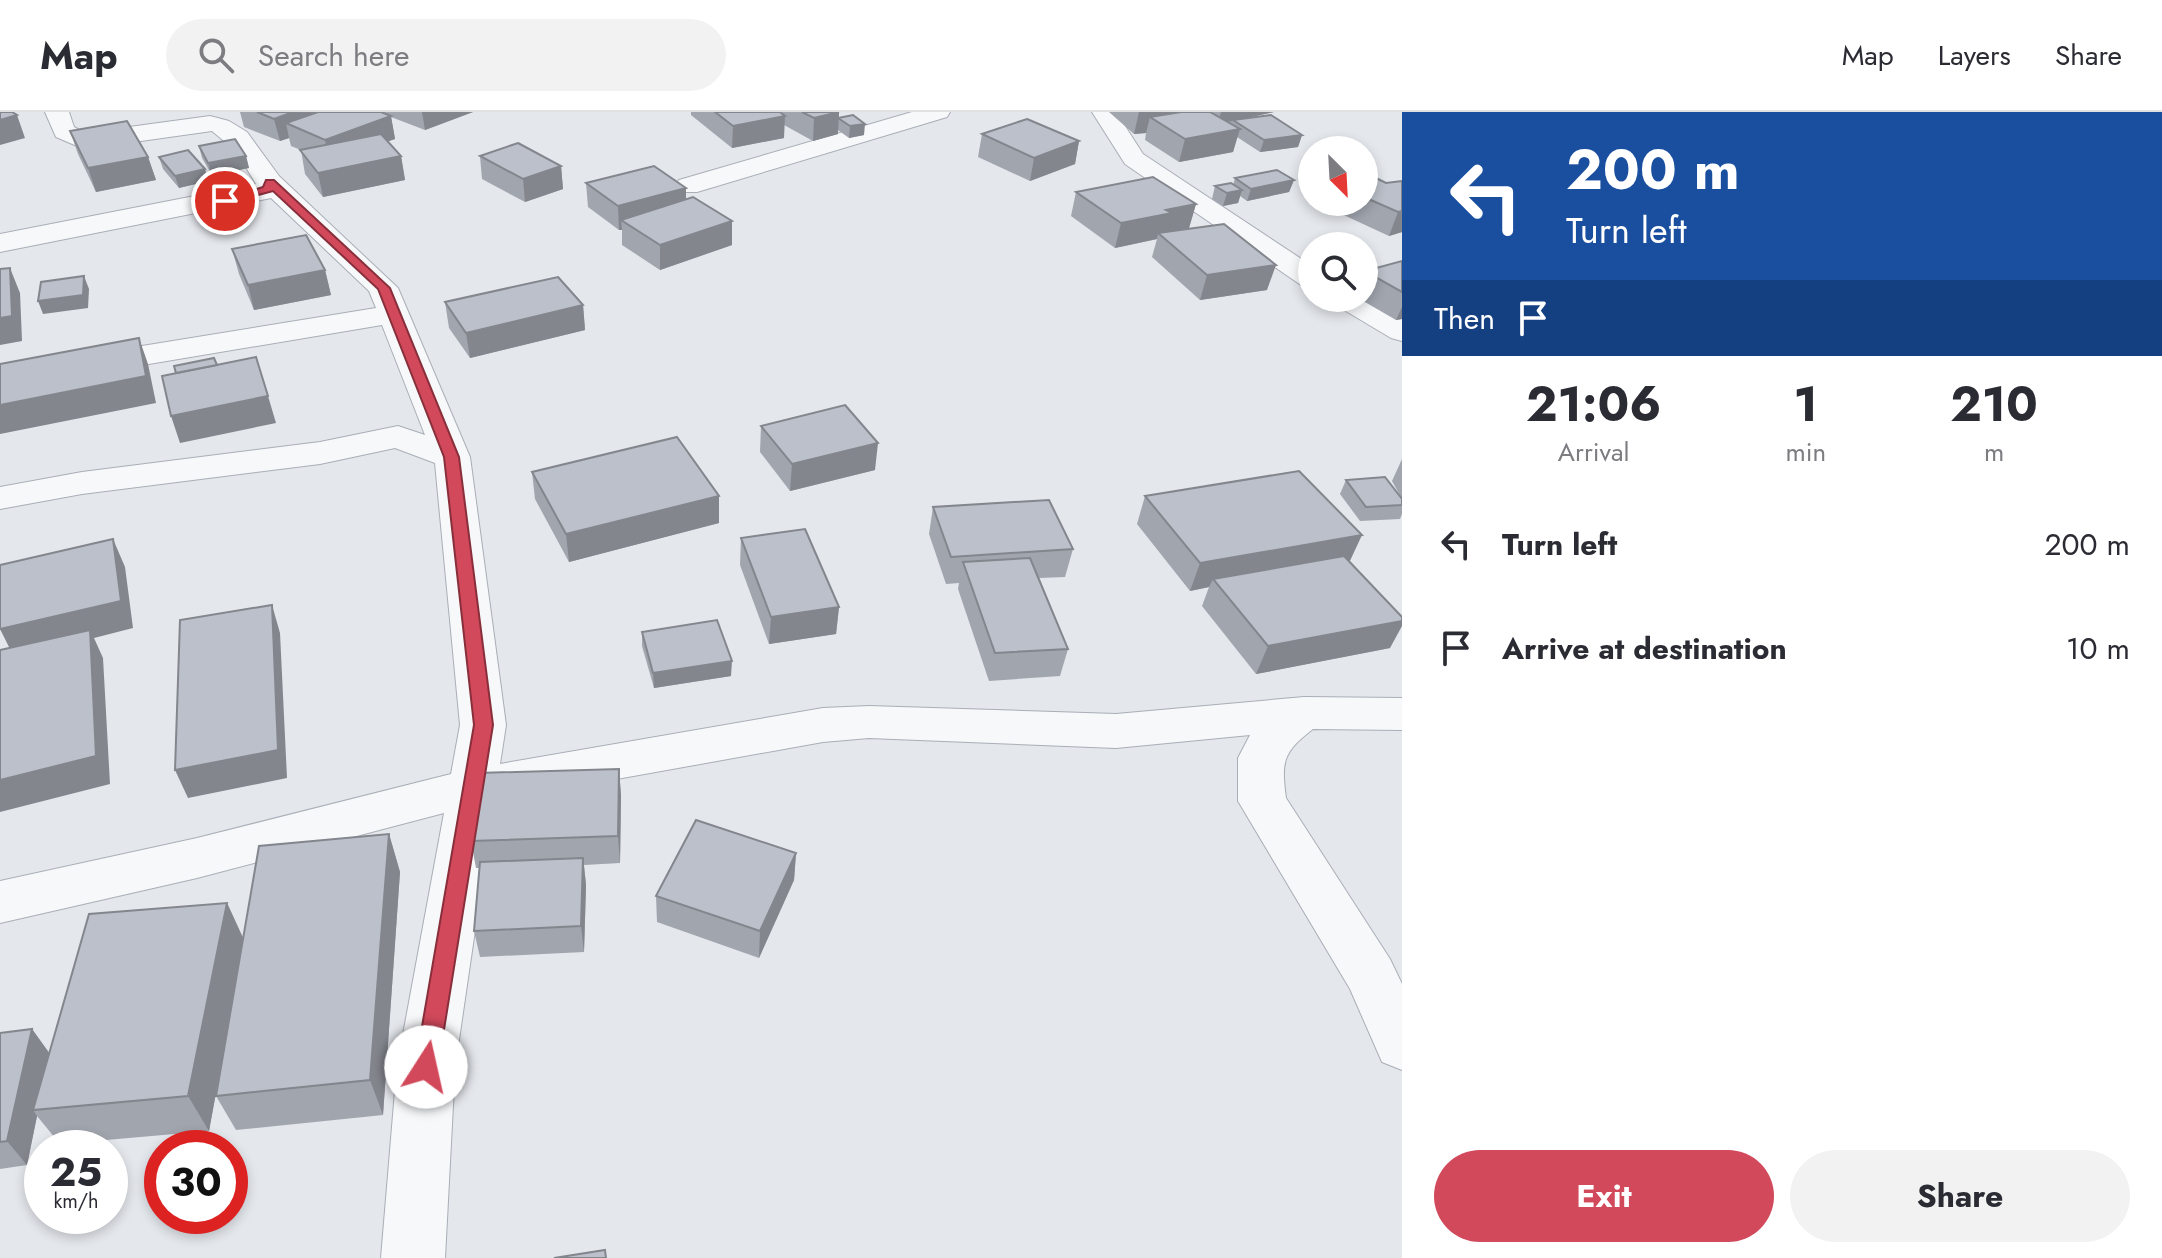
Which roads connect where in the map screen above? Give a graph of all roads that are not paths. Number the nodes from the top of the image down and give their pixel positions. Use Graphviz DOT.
graph roads {
  1 [pos="57,112"];
  2 [pos="938,112"];
  3 [pos="1104,112"];
  4 [pos="270,182"];
  5 [pos="688,186"];
  6 [pos="0,243"];
  7 [pos="1298,270"];
  8 [pos="1369,312"];
  9 [pos="394,314"];
  10 [pos="1402,331"];
  11 [pos="0,379"];
  12 [pos="452,457"];
  13 [pos="0,498"];
  14 [pos="1304,713"];
  15 [pos="1402,714"];
  16 [pos="473,787"];
  17 [pos="0,902"];
  18 [pos="1402,1044"];
  19 [pos="413,1258"];
  1 -- 4 [label="street"];
  2 -- 5 [label="street"];
  3 -- 7 [label="street"];
  4 -- 6 [label="street"];
  4 -- 9 [label="street"];
  8 -- 10 [label="street"];
  9 -- 11 [label="street"];
  9 -- 12 [label="street"];
  12 -- 13 [label="street"];
  12 -- 16 [label="street"];
  14 -- 15 [label="street"];
  14 -- 16 [label="street"];
  14 -- 18 [label="street"];
  16 -- 17 [label="street"];
  16 -- 19 [label="street"];
}
